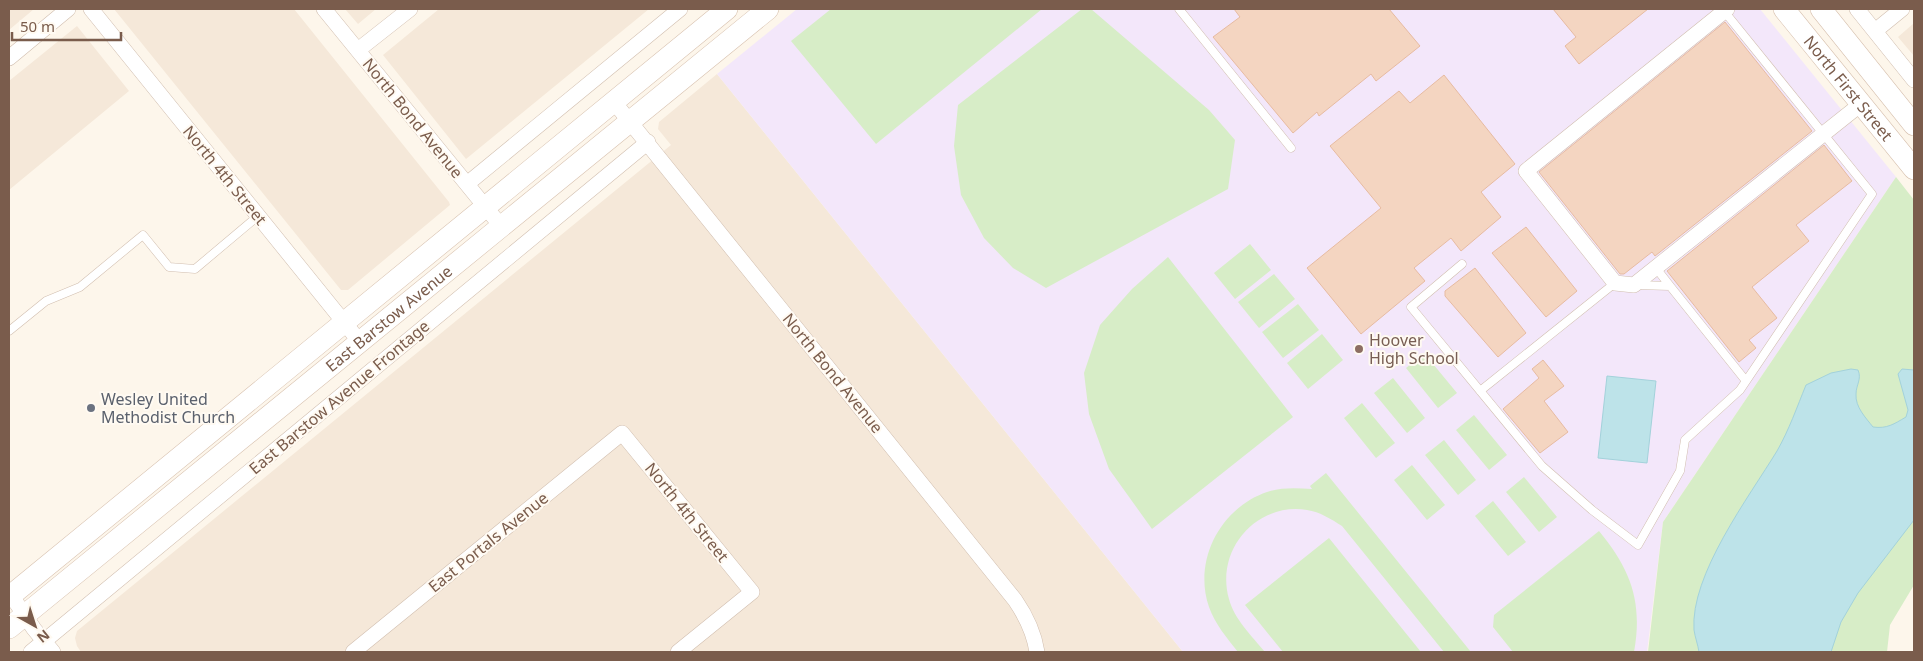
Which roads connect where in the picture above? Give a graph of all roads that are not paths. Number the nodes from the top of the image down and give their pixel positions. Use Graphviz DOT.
graph roads {
  1 [pos="68,9"];
  2 [pos="91,9"];
  3 [pos="324,9"];
  4 [pos="410,9"];
  5 [pos="680,9"];
  6 [pos="727,9"];
  7 [pos="768,9"];
  8 [pos="1179,9"];
  9 [pos="1784,9"];
  10 [pos="1821,9"];
  11 [pos="1857,9"];
  12 [pos="1902,9"];
  13 [pos="1726,10"];
  14 [pos="1875,31"];
  15 [pos="358,50"];
  16 [pos="9,58"];
  17 [pos="1914,80"];
  18 [pos="614,102"];
  19 [pos="1861,104"];
  20 [pos="630,122"];
  21 [pos="1914,125"];
  22 [pos="1824,134"];
  23 [pos="648,142"];
  24 [pos="1914,146"];
  25 [pos="1291,148"];
  26 [pos="1914,169"];
  27 [pos="466,184"];
  28 [pos="485,206"];
  29 [pos="258,216"];
  30 [pos="501,226"];
  31 [pos="1462,264"];
  32 [pos="1656,268"];
  33 [pos="1615,283"];
  34 [pos="1634,285"];
  35 [pos="1670,286"];
  36 [pos="344,322"];
  37 [pos="9,331"];
  38 [pos="360,342"];
  39 [pos="1746,381"];
  40 [pos="1480,391"];
  41 [pos="622,433"];
  42 [pos="10,595"];
  43 [pos="17,622"];
  44 [pos="48,647"];
  45 [pos="31,652"];
  46 [pos="353,652"];
  47 [pos="678,652"];
  48 [pos="1037,652"];
  1 -- 16 [label="street"];
  2 -- 29 [label="street, North 4th Street"];
  3 -- 15 [label="street, North Bond Avenue"];
  4 -- 15 [label="street"];
  5 -- 27 [label="street"];
  6 -- 18 [label="main road, East Barstow Avenue"];
  7 -- 20 [label="main road, East Barstow Avenue"];
  8 -- 25 [label="lane"];
  9 -- 19 [label="main road, North First Street"];
  10 -- 21 [label="main road, North First Street"];
  11 -- 14 [label="street"];
  12 -- 14 [label="street"];
  13 -- 22 [label="lane"];
  13 -- 33 [label="street"];
  14 -- 17 [label="street"];
  15 -- 27 [label="street, North Bond Avenue"];
  18 -- 20 [label="street, North Bond Avenue"];
  18 -- 28 [label="main road, East Barstow Avenue"];
  19 -- 22 [label="street"];
  19 -- 24 [label="main road"];
  19 -- 26 [label="main road, North First Street"];
  20 -- 23 [label="street, North Bond Avenue"];
  20 -- 30 [label="main road, East Barstow Avenue"];
  22 -- 32 [label="street"];
  22 -- 39 [label="lane"];
  23 -- 44 [label="street, East Barstow Avenue Frontage"];
  23 -- 48 [label="street, North Bond Avenue"];
  27 -- 28 [label="street, North Bond Avenue"];
  28 -- 30 [label="street, North Bond Avenue"];
  28 -- 36 [label="main road, East Barstow Avenue"];
  29 -- 36 [label="street, North 4th Street"];
  29 -- 37 [label="lane"];
  30 -- 38 [label="main road, East Barstow Avenue"];
  31 -- 40 [label="lane"];
  32 -- 34 [label="street"];
  32 -- 35 [label="lane"];
  33 -- 34 [label="street"];
  33 -- 40 [label="lane"];
  34 -- 35 [label="lane"];
  35 -- 39 [label="lane"];
  36 -- 38 [label="street, North 4th Street"];
  36 -- 42 [label="main road, East Barstow Avenue"];
  38 -- 43 [label="main road, East Barstow Avenue"];
  39 -- 40 [label="lane"];
  41 -- 46 [label="street, East Portals Avenue"];
  41 -- 47 [label="street, North 4th Street"];
  42 -- 43 [label="street"];
  43 -- 44 [label="street"];
  44 -- 45 [label="street, East Barstow Avenue Frontage"];
}
